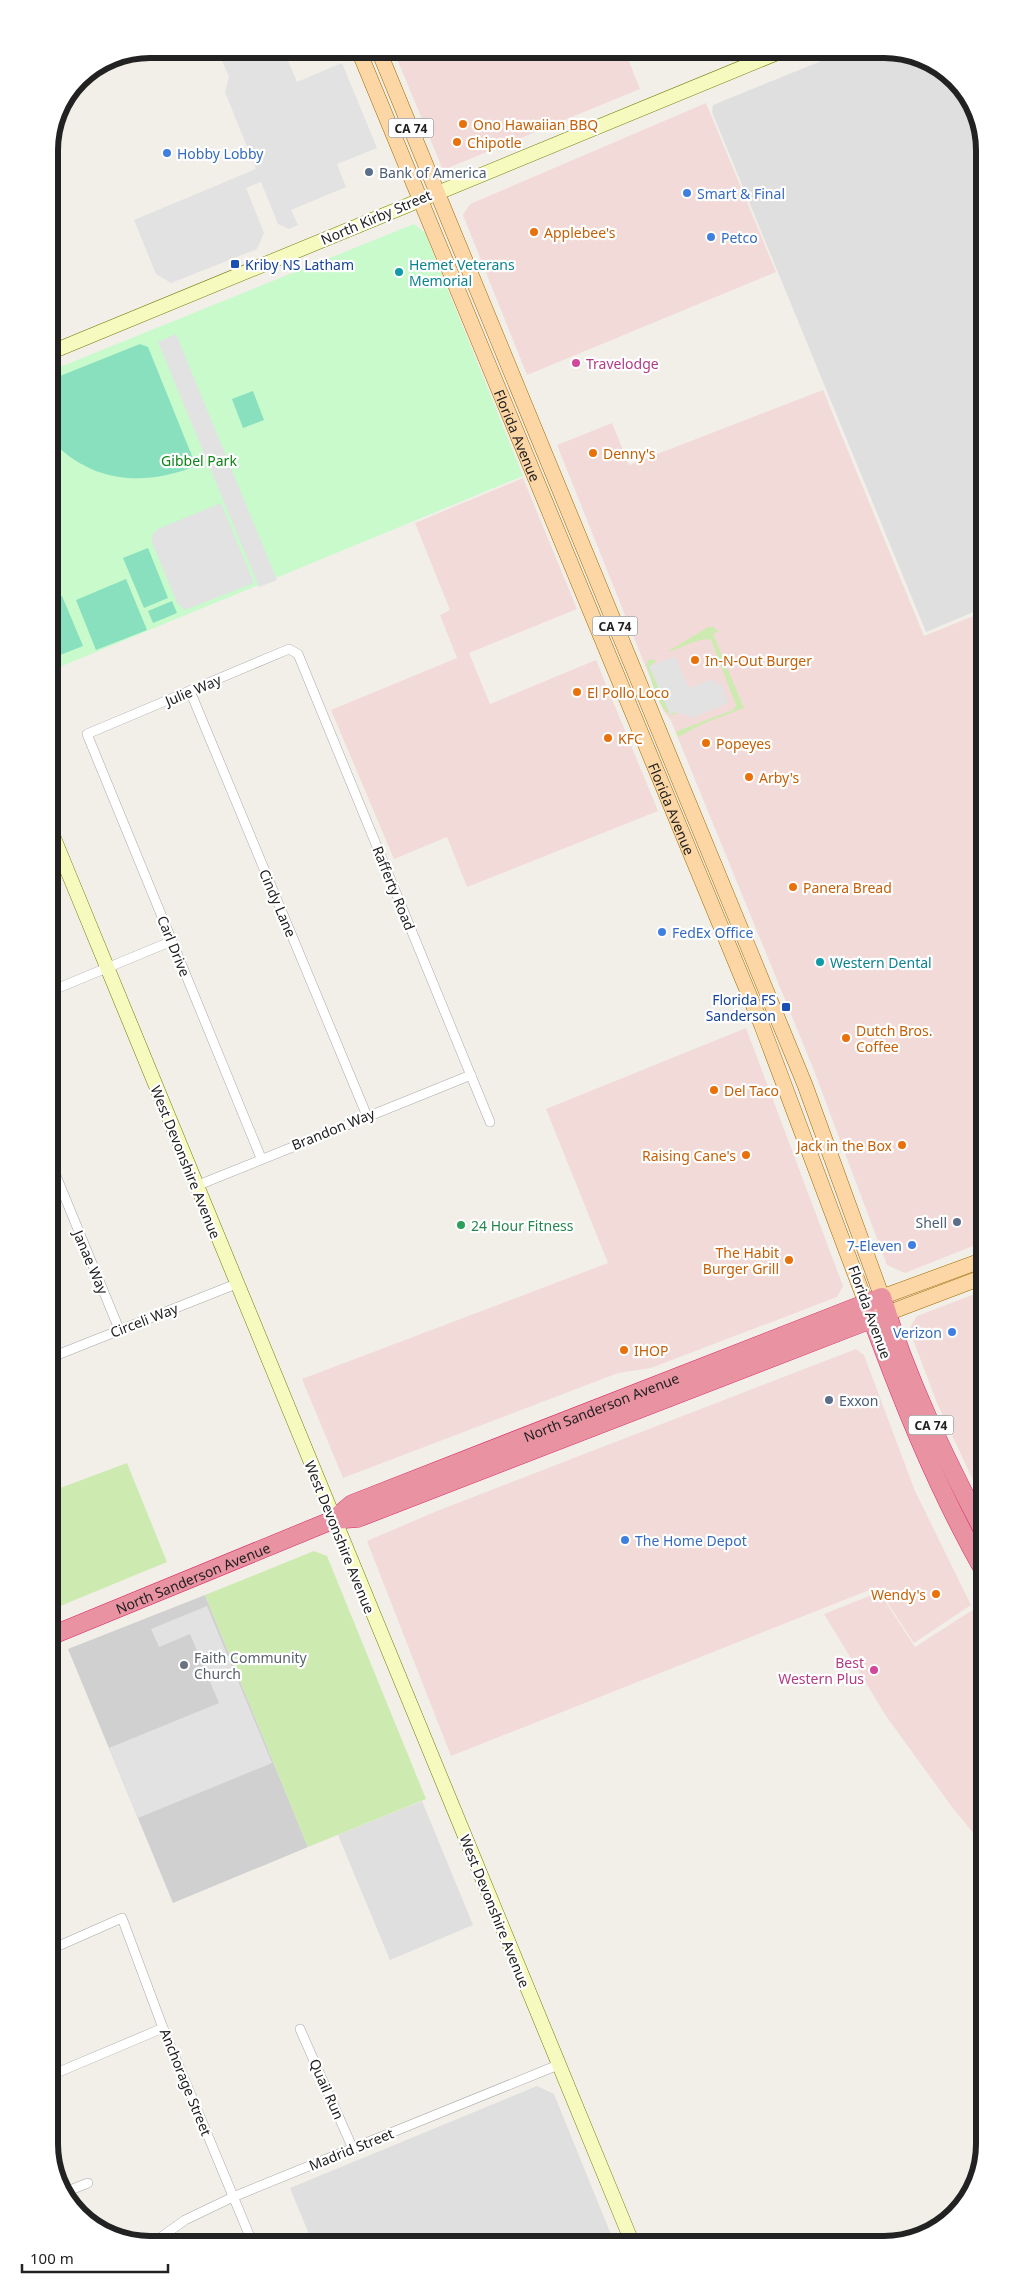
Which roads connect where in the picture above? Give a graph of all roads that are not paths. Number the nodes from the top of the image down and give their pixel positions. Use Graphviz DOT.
graph roads {
  1 [pos="362,58"];
  2 [pos="379,58"];
  3 [pos="381,58"];
  4 [pos="765,58"];
  5 [pos="384,65"];
  6 [pos="437,192"];
  7 [pos="420,199"];
  8 [pos="58,350"];
  9 [pos="539,487"];
  10 [pos="579,536"];
  11 [pos="576,574"];
  12 [pos="621,640"];
  13 [pos="298,654"];
  14 [pos="190,691"];
  15 [pos="87,734"];
  16 [pos="58,848"];
  17 [pos="172,941"];
  18 [pos="107,967"];
  19 [pos="58,988"];
  20 [pos="470,1075"];
  21 [pos="367,1116"];
  22 [pos="490,1122"];
  23 [pos="261,1158"];
  24 [pos="58,1181"];
  25 [pos="196,1186"];
  26 [pos="976,1263"];
  27 [pos="976,1279"];
  28 [pos="236,1284"];
  29 [pos="877,1308"];
  30 [pos="119,1329"];
  31 [pos="740,1351"];
  32 [pos="58,1354"];
  33 [pos="718,1360"];
  34 [pos="684,1393"];
  35 [pos="976,1517"];
  36 [pos="333,1520"];
  37 [pos="976,1556"];
  38 [pos="58,1632"];
  39 [pos="58,1946"];
  40 [pos="164,2028"];
  41 [pos="300,2029"];
  42 [pos="558,2065"];
  43 [pos="58,2072"];
  44 [pos="353,2149"];
  45 [pos="88,2183"];
  46 [pos="70,2190"];
  47 [pos="233,2198"];
  48 [pos="163,2236"];
  49 [pos="250,2236"];
  50 [pos="629,2236"];
  1 -- 7 [label="main road, Florida Avenue"];
  2 -- 5 [label="main road"];
  3 -- 5 [label="main road, Florida Avenue / CA 74"];
  4 -- 6 [label="street, North Kirby Street"];
  5 -- 6 [label="main road, Florida Avenue / CA 74"];
  6 -- 7 [label="street, North Kirby Street"];
  6 -- 10 [label="main road, Florida Avenue / CA 74"];
  7 -- 8 [label="street, North Kirby Street"];
  7 -- 9 [label="main road, Florida Avenue"];
  9 -- 10 [label="main road"];
  9 -- 11 [label="main road, Florida Avenue"];
  10 -- 12 [label="main road, Florida Avenue / CA 74"];
  11 -- 12 [label="main road"];
  11 -- 29 [label="main road, Florida Avenue"];
  12 -- 29 [label="main road, Florida Avenue / CA 74"];
  13 -- 14 [label="street, Julie Way"];
  13 -- 20 [label="street, Rafferty Road"];
  14 -- 15 [label="street, Julie Way"];
  14 -- 21 [label="street, Cindy Lane"];
  15 -- 17 [label="street, Carl Drive"];
  16 -- 18 [label="street, West Devonshire Avenue"];
  17 -- 18 [label="street"];
  17 -- 23 [label="street, Carl Drive"];
  18 -- 19 [label="street"];
  18 -- 25 [label="street, West Devonshire Avenue"];
  20 -- 21 [label="street, Brandon Way"];
  20 -- 22 [label="street, Rafferty Road"];
  21 -- 23 [label="street, Brandon Way"];
  23 -- 25 [label="street, Brandon Way"];
  24 -- 30 [label="street, Janae Way"];
  25 -- 28 [label="street, West Devonshire Avenue"];
  26 -- 29 [label="main road"];
  27 -- 29 [label="main road"];
  28 -- 30 [label="street, Circeli Way"];
  28 -- 36 [label="street, West Devonshire Avenue"];
  29 -- 31 [label="highway, North Sanderson Avenue"];
  29 -- 34 [label="highway, North Sanderson Avenue"];
  29 -- 35 [label="highway, Florida Avenue / CA 74"];
  29 -- 37 [label="highway, Florida Avenue"];
  30 -- 32 [label="street, Circeli Way"];
  31 -- 33 [label="highway, North Sanderson Avenue"];
  31 -- 34 [label="highway"];
  33 -- 34 [label="highway"];
  33 -- 36 [label="highway, North Sanderson Avenue"];
  34 -- 36 [label="highway, North Sanderson Avenue"];
  36 -- 38 [label="highway, North Sanderson Avenue"];
  36 -- 42 [label="street, West Devonshire Avenue"];
  39 -- 40 [label="street, Anchorage Street"];
  40 -- 43 [label="street"];
  40 -- 47 [label="street, Anchorage Street"];
  41 -- 44 [label="street, Quail Run"];
  42 -- 44 [label="street, Madrid Street"];
  42 -- 50 [label="street, West Devonshire Avenue"];
  44 -- 47 [label="street, Madrid Street"];
  45 -- 46 [label="street"];
  47 -- 48 [label="street, Madrid Street"];
  47 -- 49 [label="street, Anchorage Street"];
}
